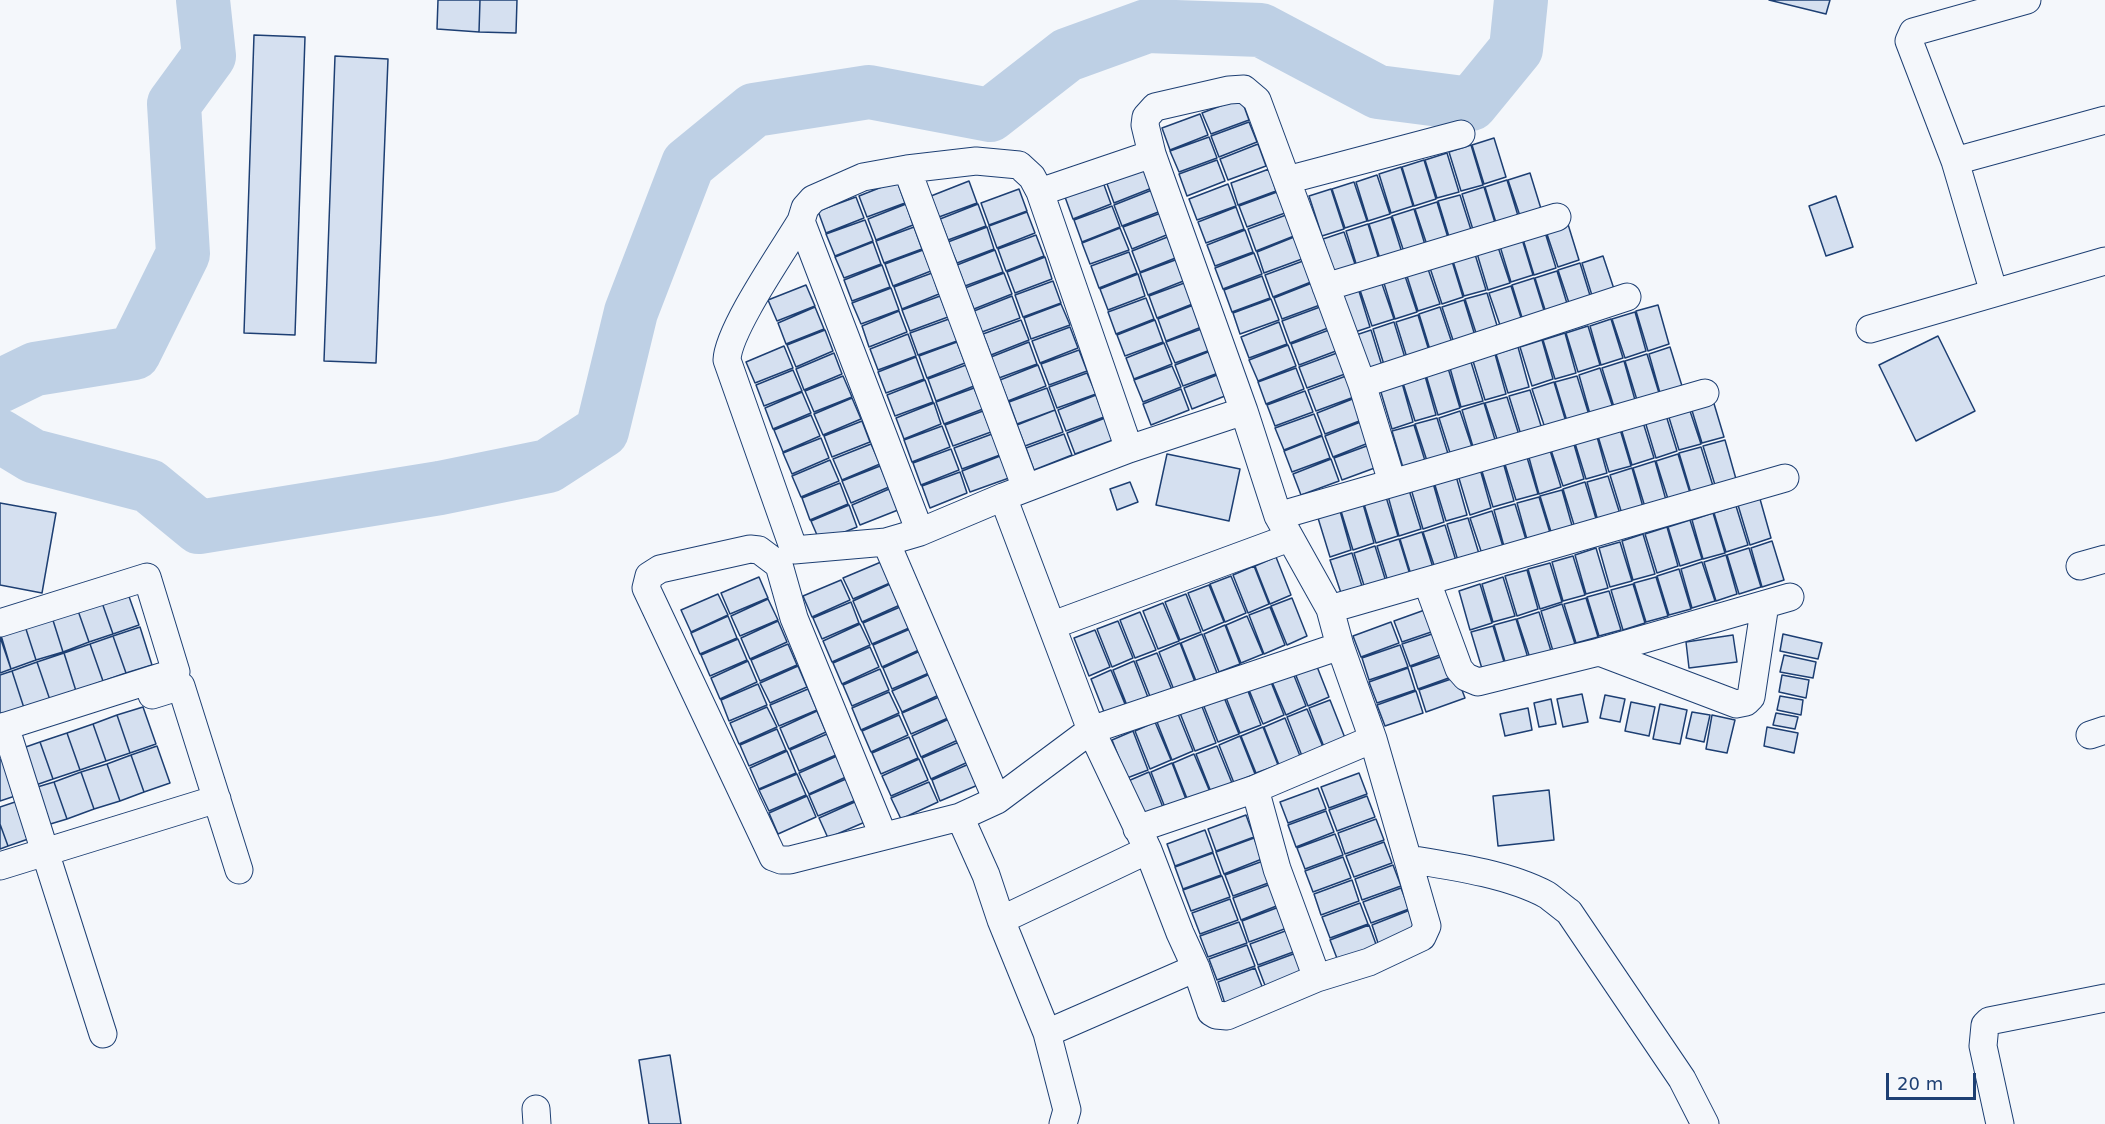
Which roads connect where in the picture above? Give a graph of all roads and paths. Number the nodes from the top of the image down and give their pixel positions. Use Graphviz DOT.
graph roads {
  1 [pos="2027,0"];
  2 [pos="2105,120"];
  3 [pos="1461,134"];
  4 [pos="1152,154"];
  5 [pos="1955,161"];
  6 [pos="907,169"];
  7 [pos="1287,180"];
  8 [pos="1040,192"];
  9 [pos="1557,217"];
  10 [pos="801,221"];
  11 [pos="2105,261"];
  12 [pos="1326,287"];
  13 [pos="1994,293"];
  14 [pos="1627,297"];
  15 [pos="1870,329"];
  16 [pos="1362,384"];
  17 [pos="1705,393"];
  18 [pos="1244,411"];
  19 [pos="1129,448"];
  20 [pos="1785,478"];
  21 [pos="1392,482"];
  22 [pos="1015,493"];
  23 [pos="1283,527"];
  24 [pos="920,532"];
  25 [pos="886,542"];
  26 [pos="787,557"];
  27 [pos="1427,582"];
  28 [pos="1330,609"];
  29 [pos="0,623"];
  30 [pos="1053,625"];
  31 [pos="1340,646"];
  32 [pos="1599,652"];
  33 [pos="1091,730"];
  34 [pos="4,734"];
  35 [pos="1373,739"];
  36 [pos="1255,789"];
  37 [pos="217,798"];
  38 [pos="998,800"];
  39 [pos="960,817"];
  40 [pos="883,835"];
  41 [pos="1142,840"];
  42 [pos="45,852"];
  43 [pos="1408,859"];
  44 [pos="0,866"];
  45 [pos="239,870"];
  46 [pos="1001,920"];
  47 [pos="1196,968"];
  48 [pos="1317,978"];
  49 [pos="2105,998"];
  50 [pos="1047,1033"];
  51 [pos="103,1034"];
  52 [pos="1063,1124"];
  53 [pos="1705,1124"];
  54 [pos="2000,1124"];
  1 -- 5 [label="street"];
  2 -- 5 [label="street"];
  3 -- 7 [label="street"];
  4 -- 7 [label="street"];
  4 -- 8 [label="street"];
  4 -- 18 [label="street"];
  5 -- 13 [label="street"];
  6 -- 8 [label="street"];
  6 -- 10 [label="street"];
  6 -- 22 [label="street"];
  7 -- 12 [label="street"];
  8 -- 19 [label="street"];
  9 -- 12 [label="street"];
  10 -- 24 [label="street"];
  10 -- 26 [label="street"];
  11 -- 13 [label="street"];
  12 -- 16 [label="street"];
  13 -- 15 [label="street"];
  14 -- 16 [label="street"];
  16 -- 21 [label="street"];
  17 -- 21 [label="street"];
  18 -- 19 [label="street"];
  18 -- 23 [label="street"];
  19 -- 22 [label="street"];
  20 -- 27 [label="street"];
  21 -- 23 [label="street"];
  22 -- 24 [label="street"];
  22 -- 30 [label="street"];
  23 -- 28 [label="street"];
  23 -- 30 [label="street"];
  24 -- 25 [label="street"];
  25 -- 26 [label="street"];
  25 -- 38 [label="street"];
  26 -- 40 [label="street"];
  26 -- 40 [label="street"];
  27 -- 28 [label="street"];
  27 -- 32 [label="street"];
  28 -- 31 [label="street"];
  29 -- 34 [label="street"];
  30 -- 33 [label="street"];
  31 -- 33 [label="street"];
  31 -- 35 [label="street"];
  32 -- 32 [label="street"];
  33 -- 38 [label="street"];
  33 -- 41 [label="street"];
  34 -- 37 [label="street"];
  34 -- 42 [label="street"];
  35 -- 36 [label="street"];
  35 -- 43 [label="street"];
  36 -- 41 [label="street"];
  36 -- 48 [label="street"];
  37 -- 42 [label="street"];
  37 -- 45 [label="street"];
  38 -- 39 [label="street"];
  39 -- 40 [label="street"];
  39 -- 46 [label="street"];
  41 -- 46 [label="street"];
  41 -- 47 [label="street"];
  42 -- 44 [label="street"];
  42 -- 51 [label="street"];
  43 -- 48 [label="street"];
  43 -- 53 [label="street"];
  46 -- 50 [label="street"];
  47 -- 48 [label="street"];
  47 -- 50 [label="street"];
  49 -- 54 [label="street"];
  50 -- 52 [label="street"];
}
